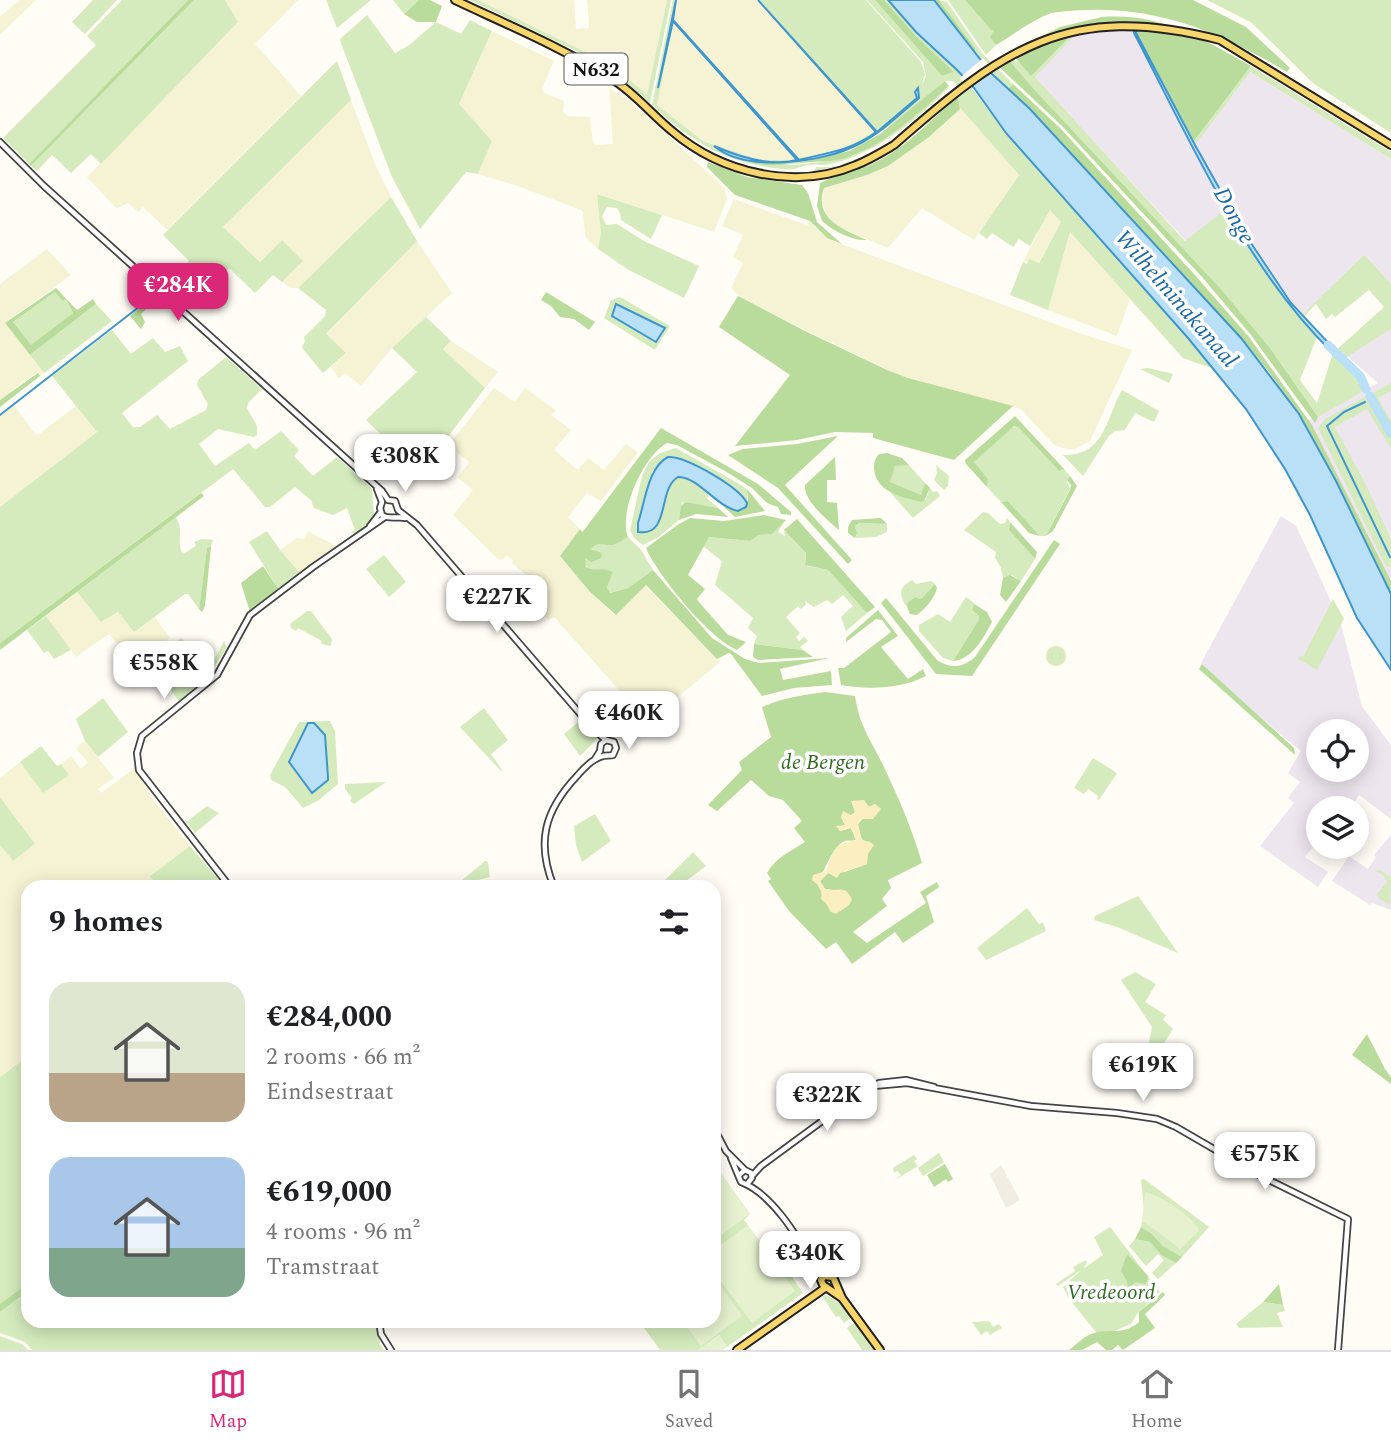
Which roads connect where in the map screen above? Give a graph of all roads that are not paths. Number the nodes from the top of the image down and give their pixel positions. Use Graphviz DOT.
graph roads {
  1 [pos="455,0"];
  2 [pos="1191,25"];
  3 [pos="995,55"];
  4 [pos="0,142"];
  5 [pos="1391,145"];
  6 [pos="385,501"];
  7 [pos="398,510"];
  8 [pos="382,515"];
  9 [pos="394,517"];
  10 [pos="410,520"];
  11 [pos="603,742"];
  12 [pos="602,753"];
  13 [pos="225,880"];
  14 [pos="552,880"];
  15 [pos="721,1140"];
  16 [pos="732,1158"];
  17 [pos="739,1175"];
  18 [pos="749,1176"];
  19 [pos="826,1282"];
  20 [pos="380,1328"];
  21 [pos="391,1350"];
  22 [pos="737,1350"];
  23 [pos="880,1350"];
  24 [pos="1338,1350"];
  1 -- 3 [label="main road, N632"];
  2 -- 5 [label="main road"];
  4 -- 6 [label="street"];
  6 -- 7 [label="street"];
  6 -- 8 [label="street"];
  7 -- 9 [label="street"];
  7 -- 10 [label="street"];
  8 -- 9 [label="street"];
  8 -- 13 [label="street"];
  9 -- 10 [label="street"];
  10 -- 11 [label="street"];
  11 -- 12 [label="street"];
  11 -- 12 [label="street"];
  12 -- 14 [label="street"];
  15 -- 16 [label="street"];
  16 -- 17 [label="street"];
  16 -- 18 [label="street"];
  17 -- 18 [label="street"];
  17 -- 18 [label="street"];
  18 -- 19 [label="street"];
  18 -- 24 [label="street"];
  19 -- 22 [label="main road"];
  19 -- 23 [label="main road"];
  20 -- 21 [label="street"];
}
